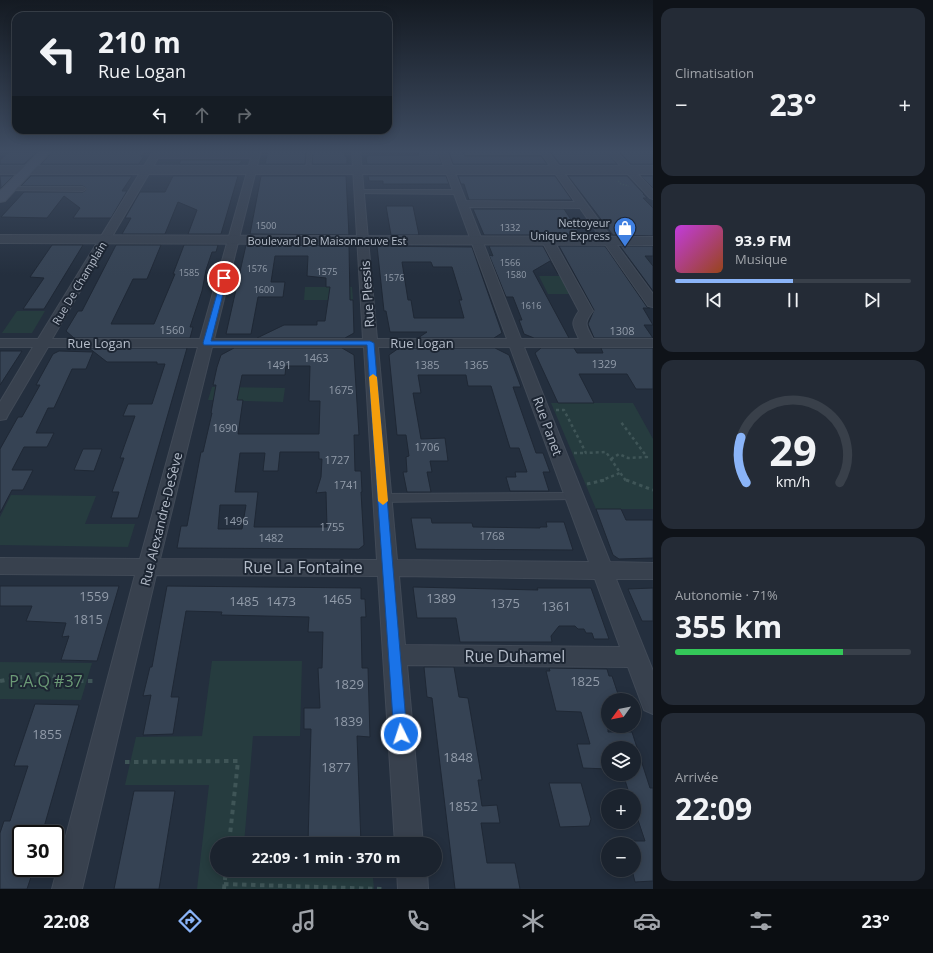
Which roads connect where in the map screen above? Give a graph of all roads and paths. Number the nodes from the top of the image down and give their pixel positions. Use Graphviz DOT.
graph roads {
  1 [pos="34,191"];
  2 [pos="133,191"];
  3 [pos="246,191"];
  4 [pos="359,191"];
  5 [pos="366,191"];
  6 [pos="458,191"];
  7 [pos="572,191"];
  8 [pos="4,193"];
  9 [pos="460,198"];
  10 [pos="582,205"];
  11 [pos="0,239"];
  12 [pos="105,240"];
  13 [pos="234,240"];
  14 [pos="363,240"];
  15 [pos="477,240"];
  16 [pos="548,241"];
  17 [pos="608,241"];
  18 [pos="653,241"];
  19 [pos="653,302"];
  20 [pos="0,342"];
  21 [pos="44,343"];
  22 [pos="207,343"];
  23 [pos="370,343"];
  24 [pos="588,343"];
  25 [pos="653,343"];
  26 [pos="517,344"];
  27 [pos="564,410"];
  28 [pos="0,415"];
  29 [pos="621,422"];
  30 [pos="570,453"];
  31 [pos="586,453"];
  32 [pos="611,459"];
  33 [pos="620,473"];
  34 [pos="578,490"];
  35 [pos="653,490"];
  36 [pos="382,498"];
  37 [pos="0,566"];
  38 [pos="148,567"];
  39 [pos="388,568"];
  40 [pos="602,570"];
  41 [pos="653,571"];
  42 [pos="394,655"];
  43 [pos="636,657"];
  44 [pos="0,681"];
  45 [pos="94,681"];
  46 [pos="653,702"];
  47 [pos="125,762"];
  48 [pos="230,837"];
  49 [pos="409,837"];
  50 [pos="412,877"];
  51 [pos="224,886"];
  52 [pos="240,887"];
  53 [pos="67,889"];
  54 [pos="382,889"];
  55 [pos="413,889"];
  1 -- 8 [label="lane"];
  2 -- 12 [label="street, Rue De Champlain"];
  3 -- 13 [label="street, Rue Alexandre-DeSève"];
  4 -- 14 [label="street, Rue Plessis"];
  5 -- 9 [label="lane"];
  6 -- 9 [label="street, Rue Panet"];
  7 -- 10 [label="street"];
  9 -- 10 [label="street"];
  9 -- 15 [label="street, Rue Panet"];
  10 -- 17 [label="street"];
  11 -- 12 [label="street, Boulevard De Maisonneuve Est"];
  12 -- 13 [label="street, Boulevard De Maisonneuve Est"];
  12 -- 21 [label="street, Rue De Champlain"];
  13 -- 14 [label="street, Boulevard De Maisonneuve Est"];
  13 -- 22 [label="street, Rue Alexandre-DeSève"];
  14 -- 15 [label="street, Boulevard De Maisonneuve Est"];
  14 -- 23 [label="street, Rue Plessis"];
  15 -- 16 [label="street, Boulevard De Maisonneuve Est"];
  15 -- 26 [label="street, Rue Panet"];
  16 -- 17 [label="street, Boulevard De Maisonneuve Est"];
  16 -- 24 [label="street"];
  17 -- 18 [label="street, Boulevard De Maisonneuve Est"];
  17 -- 19 [label="street"];
  20 -- 21 [label="street, Rue Logan"];
  21 -- 22 [label="street, Rue Logan"];
  21 -- 28 [label="street, Rue De Champlain"];
  22 -- 23 [label="street, Rue Logan"];
  22 -- 38 [label="street, Rue Alexandre-DeSève"];
  23 -- 26 [label="street, Rue Logan"];
  23 -- 36 [label="street, Rue Plessis"];
  24 -- 25 [label="street, Rue Logan"];
  24 -- 26 [label="street, Rue Logan"];
  26 -- 34 [label="street, Rue Panet"];
  27 -- 31 [label="path"];
  29 -- 32 [label="path"];
  30 -- 31 [label="path"];
  31 -- 32 [label="path"];
  32 -- 33 [label="path"];
  33 -- 34 [label="path"];
  33 -- 35 [label="path"];
  34 -- 36 [label="lane"];
  34 -- 40 [label="street, Rue Panet"];
  36 -- 39 [label="street, Rue Plessis"];
  37 -- 38 [label="street, Rue La Fontaine"];
  38 -- 39 [label="street, Rue La Fontaine"];
  38 -- 53 [label="street, Rue Alexandre-DeSève"];
  39 -- 40 [label="street, Rue La Fontaine"];
  39 -- 42 [label="street, Rue Plessis"];
  40 -- 41 [label="street, Rue La Fontaine"];
  40 -- 43 [label="street, Rue Panet"];
  42 -- 43 [label="street, Rue Duhamel"];
  42 -- 49 [label="street, Rue Plessis"];
  43 -- 46 [label="street, Rue Panet"];
  44 -- 45 [label="path"];
  47 -- 48 [label="path"];
  50 -- 55 [label="street"];
  51 -- 52 [label="path"];
  52 -- 54 [label="path"];
}
